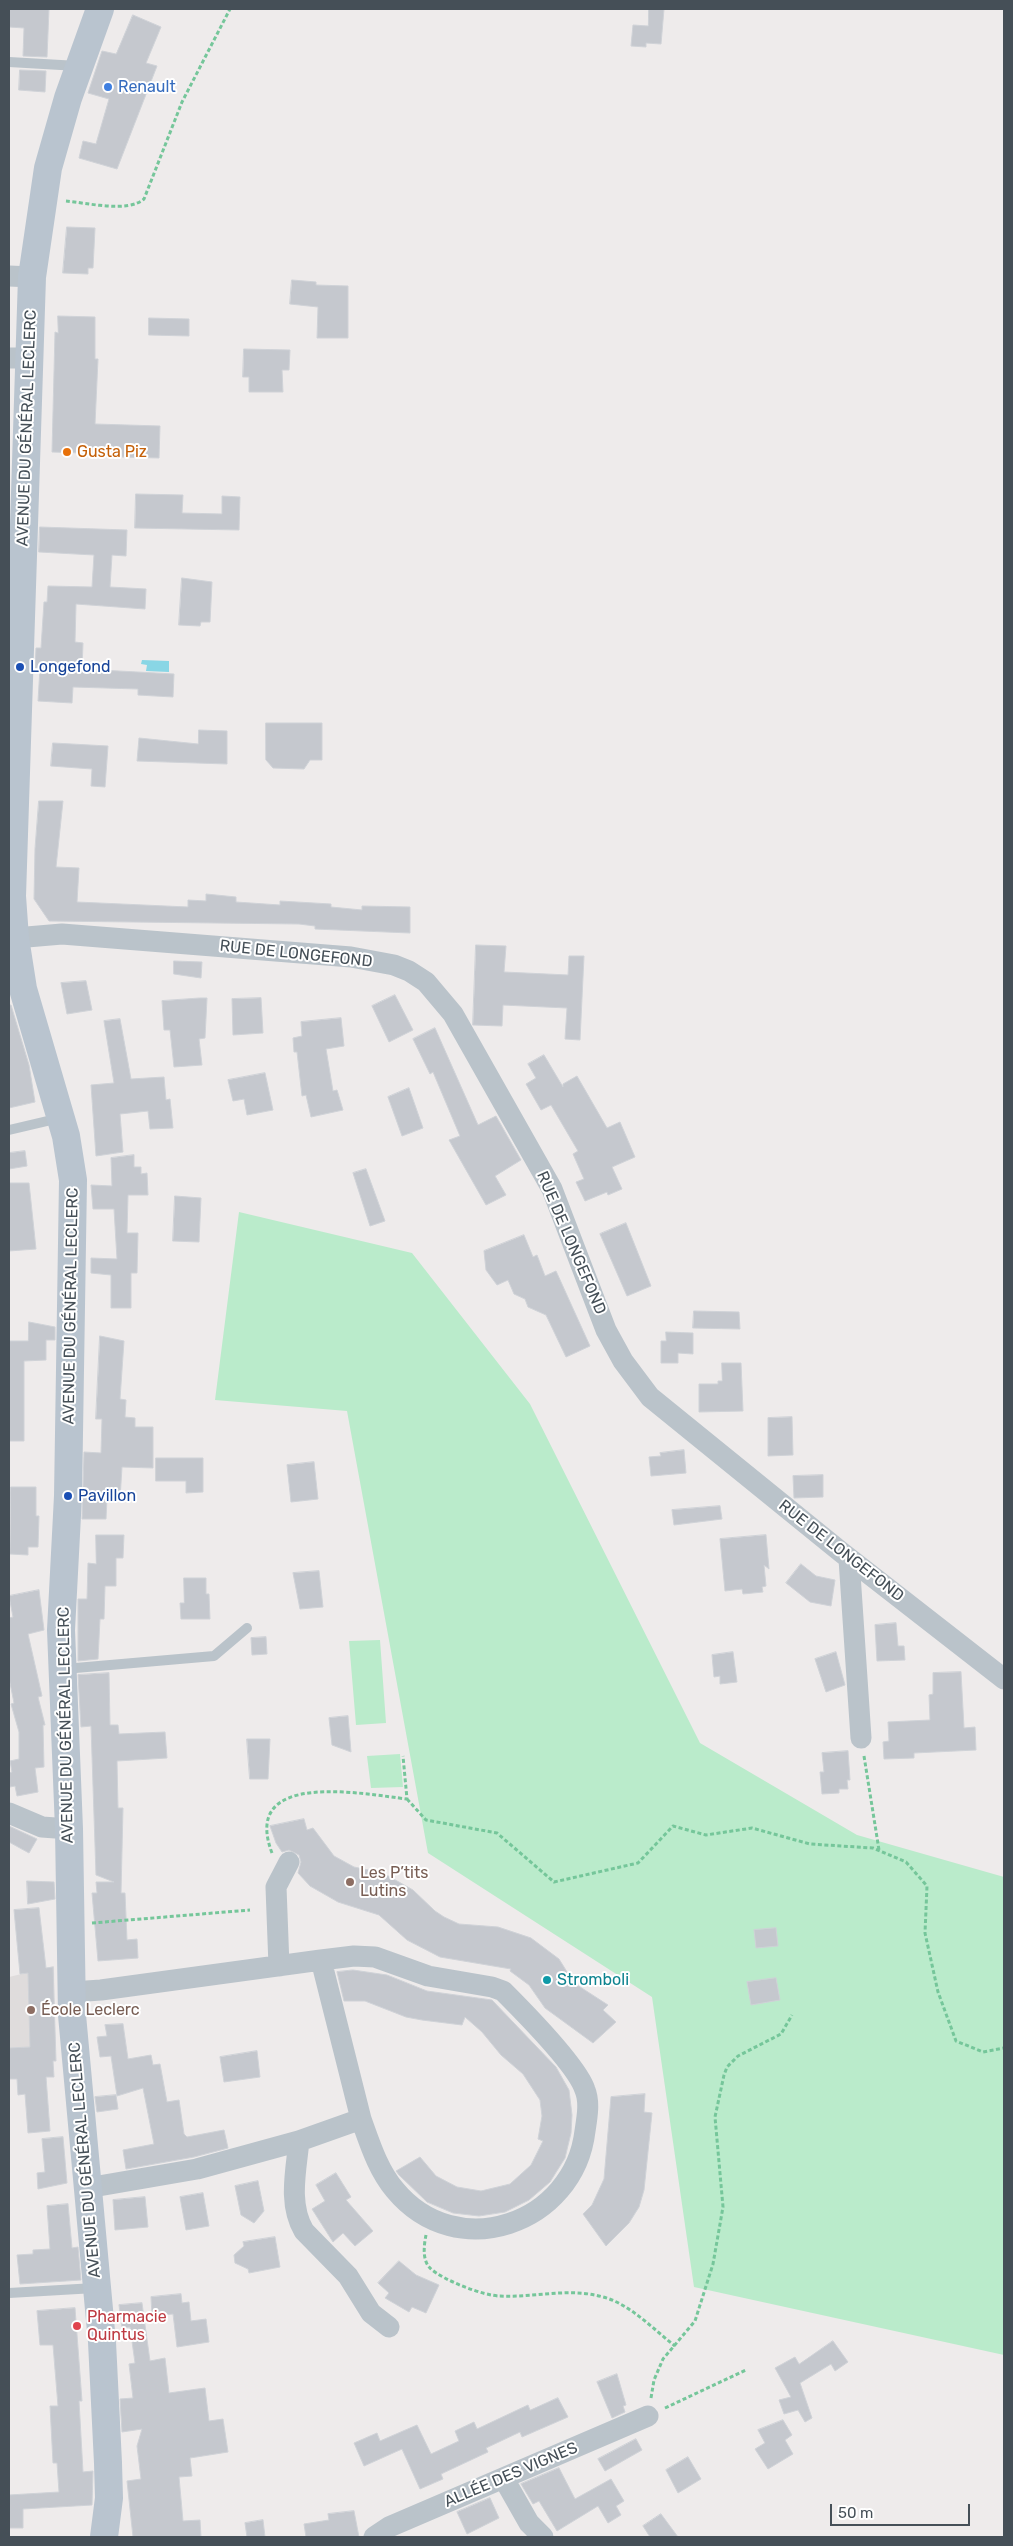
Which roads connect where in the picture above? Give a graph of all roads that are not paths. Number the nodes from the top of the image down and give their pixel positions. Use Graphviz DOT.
graph roads {
  1 [pos="100,9"];
  2 [pos="9,62"];
  3 [pos="79,66"];
  4 [pos="20,276"];
  5 [pos="18,358"];
  6 [pos="15,938"];
  7 [pos="61,1118"];
  8 [pos="9,1130"];
  9 [pos="849,1558"];
  10 [pos="247,1628"];
  11 [pos="63,1669"];
  12 [pos="1004,1680"];
  13 [pos="861,1738"];
  14 [pos="9,1813"];
  15 [pos="69,1829"];
  16 [pos="285,1870"];
  17 [pos="321,1960"];
  18 [pos="279,1966"];
  19 [pos="72,1992"];
  20 [pos="361,2119"];
  21 [pos="299,2141"];
  22 [pos="87,2188"];
  23 [pos="96,2288"];
  24 [pos="9,2293"];
  25 [pos="389,2327"];
  26 [pos="648,2416"];
  27 [pos="504,2478"];
  28 [pos="109,2498"];
  29 [pos="104,2537"];
  30 [pos="120,2537"];
  31 [pos="374,2537"];
  32 [pos="543,2537"];
  1 -- 3 [label="main road, AVENUE DU GÉNÉRAL LECLERC"];
  2 -- 3 [label="lane"];
  3 -- 4 [label="main road, AVENUE DU GÉNÉRAL LECLERC"];
  4 -- 5 [label="main road, AVENUE DU GÉNÉRAL LECLERC"];
  5 -- 6 [label="main road, AVENUE DU GÉNÉRAL LECLERC"];
  6 -- 7 [label="main road, AVENUE DU GÉNÉRAL LECLERC"];
  6 -- 9 [label="street, RUE DE LONGEFOND"];
  7 -- 8 [label="lane"];
  7 -- 11 [label="main road, AVENUE DU GÉNÉRAL LECLERC"];
  9 -- 12 [label="street, RUE DE LONGEFOND"];
  9 -- 13 [label="street"];
  10 -- 11 [label="lane"];
  11 -- 15 [label="main road, AVENUE DU GÉNÉRAL LECLERC"];
  14 -- 15 [label="street"];
  15 -- 19 [label="main road, AVENUE DU GÉNÉRAL LECLERC"];
  16 -- 18 [label="street"];
  17 -- 18 [label="street"];
  17 -- 20 [label="street"];
  17 -- 20 [label="street"];
  18 -- 19 [label="street"];
  19 -- 22 [label="main road, AVENUE DU GÉNÉRAL LECLERC"];
  20 -- 21 [label="street"];
  21 -- 22 [label="street"];
  21 -- 25 [label="street"];
  22 -- 23 [label="main road, AVENUE DU GÉNÉRAL LECLERC"];
  23 -- 24 [label="lane"];
  23 -- 28 [label="main road, AVENUE DU GÉNÉRAL LECLERC"];
  26 -- 27 [label="street, ALLÉE DES VIGNES"];
  27 -- 31 [label="street, ALLÉE DES VIGNES"];
  27 -- 32 [label="street"];
  28 -- 29 [label="main road, AVENUE DU GÉNÉRAL LECLERC"];
  28 -- 30 [label="main road, AVENUE DU GÉNÉRAL LECLERC"];
}
